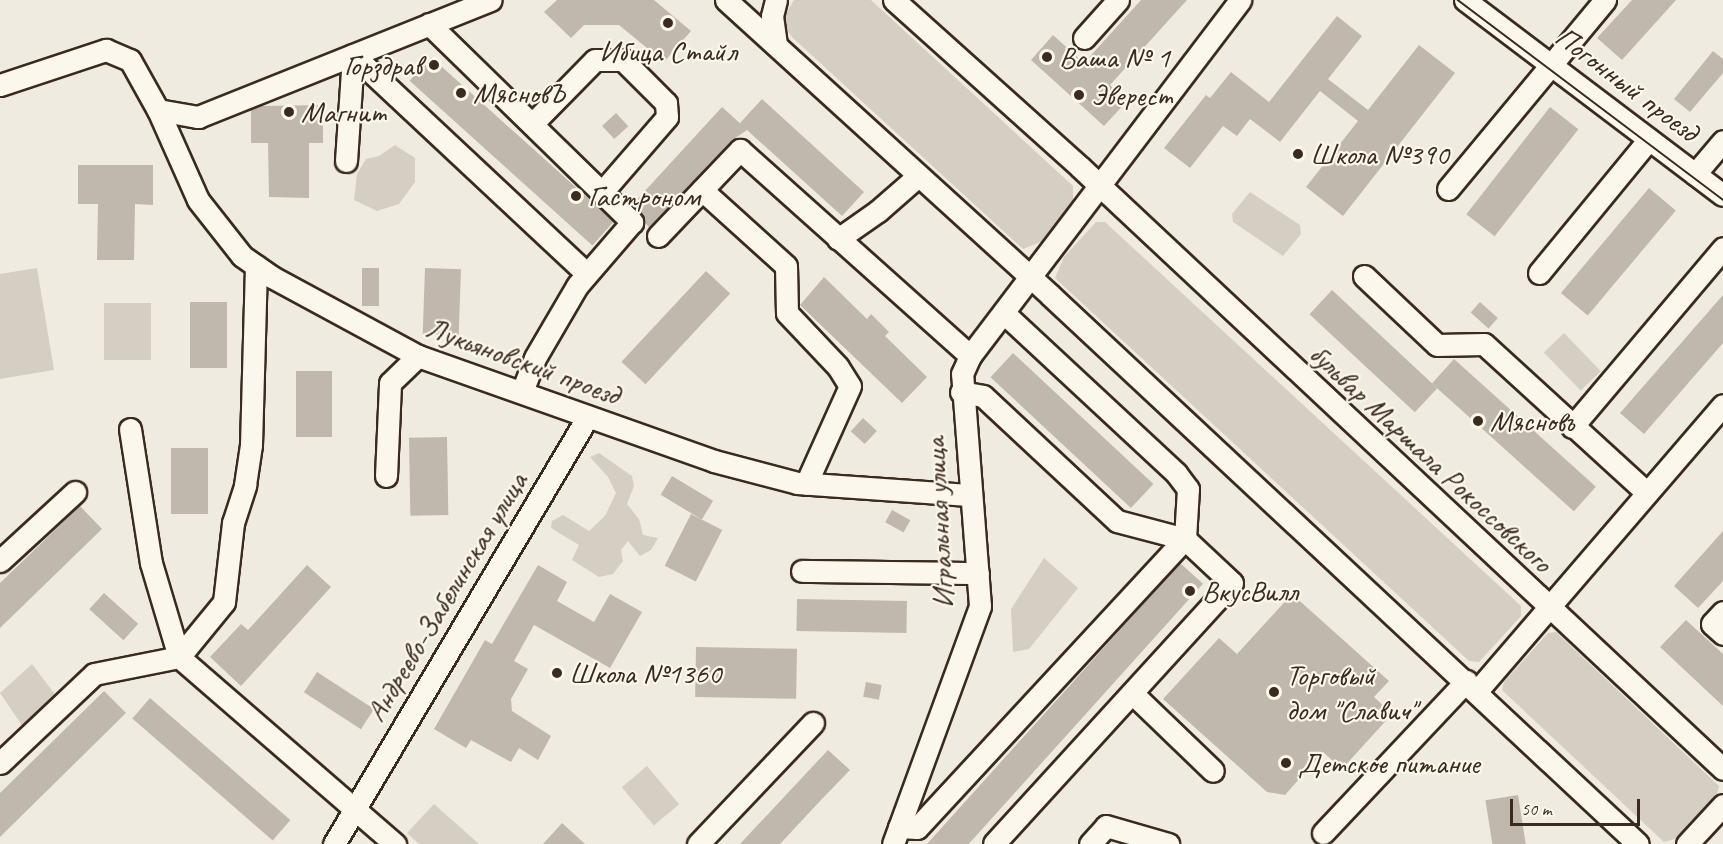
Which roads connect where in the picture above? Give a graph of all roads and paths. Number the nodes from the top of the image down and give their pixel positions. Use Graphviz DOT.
graph roads {
  1 [pos="490,0"];
  2 [pos="726,0"];
  3 [pos="776,0"];
  4 [pos="894,0"];
  5 [pos="1118,0"];
  6 [pos="1240,0"];
  7 [pos="1466,0"];
  8 [pos="1605,0"];
  9 [pos="455,6"];
  10 [pos="429,24"];
  11 [pos="1084,38"];
  12 [pos="776,43"];
  13 [pos="353,55"];
  14 [pos="1550,64"];
  15 [pos="0,84"];
  16 [pos="158,111"];
  17 [pos="533,123"];
  18 [pos="1649,139"];
  19 [pos="1723,141"];
  20 [pos="346,161"];
  21 [pos="1695,174"];
  22 [pos="918,176"];
  23 [pos="1100,187"];
  24 [pos="1449,189"];
  25 [pos="702,190"];
  26 [pos="603,191"];
  27 [pos="1723,195"];
  28 [pos="658,236"];
  29 [pos="838,239"];
  30 [pos="1723,248"];
  31 [pos="256,266"];
  32 [pos="1539,273"];
  33 [pos="586,274"];
  34 [pos="1364,276"];
  35 [pos="1030,279"];
  36 [pos="1004,313"];
  37 [pos="418,356"];
  38 [pos="970,356"];
  39 [pos="522,392"];
  40 [pos="961,392"];
  41 [pos="1723,405"];
  42 [pos="588,417"];
  43 [pos="1572,427"];
  44 [pos="130,429"];
  45 [pos="386,476"];
  46 [pos="806,484"];
  47 [pos="75,492"];
  48 [pos="1646,492"];
  49 [pos="969,495"];
  50 [pos="1185,539"];
  51 [pos="0,561"];
  52 [pos="802,571"];
  53 [pos="978,573"];
  54 [pos="1547,607"];
  55 [pos="1723,612"];
  56 [pos="1723,634"];
  57 [pos="179,657"];
  58 [pos="1471,686"];
  59 [pos="1132,693"];
  60 [pos="813,723"];
  61 [pos="0,763"];
  62 [pos="1723,769"];
  63 [pos="1213,771"];
  64 [pos="1723,805"];
  65 [pos="355,809"];
  66 [pos="1323,833"];
  67 [pos="896,835"];
  68 [pos="334,844"];
  69 [pos="395,844"];
  70 [pos="698,844"];
  71 [pos="994,844"];
  72 [pos="1090,844"];
  73 [pos="1168,844"];
  74 [pos="1638,844"];
  75 [pos="1688,844"];
  1 -- 9 [label="street"];
  2 -- 12 [label="street"];
  3 -- 12 [label="street"];
  4 -- 23 [label="street, бульвар Маршала Рокоссовского"];
  5 -- 11 [label="street"];
  6 -- 23 [label="street"];
  7 -- 14 [label="street, Погонный проезд"];
  8 -- 14 [label="street"];
  9 -- 10 [label="street"];
  10 -- 13 [label="street"];
  10 -- 17 [label="street"];
  12 -- 22 [label="street"];
  13 -- 16 [label="street"];
  13 -- 20 [label="street"];
  13 -- 33 [label="street"];
  14 -- 18 [label="street, Погонный проезд"];
  14 -- 24 [label="street"];
  15 -- 16 [label="street, Лукьяновский проезд"];
  16 -- 31 [label="street, Лукьяновский проезд"];
  17 -- 26 [label="street"];
  17 -- 26 [label="street"];
  18 -- 21 [label="street, Погонный проезд"];
  18 -- 32 [label="street"];
  19 -- 21 [label="street"];
  21 -- 27 [label="street, Погонный проезд"];
  22 -- 29 [label="street"];
  22 -- 35 [label="street"];
  23 -- 35 [label="street"];
  23 -- 54 [label="street, бульвар Маршала Рокоссовского"];
  25 -- 28 [label="street"];
  25 -- 29 [label="street"];
  25 -- 46 [label="street"];
  26 -- 33 [label="street"];
  29 -- 38 [label="street"];
  30 -- 43 [label="street"];
  31 -- 37 [label="street, Лукьяновский проезд"];
  31 -- 57 [label="street"];
  33 -- 39 [label="street"];
  34 -- 43 [label="street"];
  35 -- 36 [label="street, Игральная улица"];
  35 -- 58 [label="street"];
  36 -- 38 [label="street, Игральная улица"];
  36 -- 50 [label="street"];
  37 -- 39 [label="street, Лукьяновский проезд"];
  37 -- 45 [label="street"];
  38 -- 40 [label="street, Игральная улица"];
  39 -- 42 [label="street, Лукьяновский проезд"];
  40 -- 49 [label="street, Игральная улица"];
  40 -- 50 [label="street"];
  41 -- 48 [label="street"];
  42 -- 46 [label="street, Лукьяновский проезд"];
  42 -- 65 [label="street, Андреево-Забелинская улица"];
  43 -- 48 [label="street"];
  44 -- 57 [label="street"];
  46 -- 49 [label="street, Лукьяновский проезд"];
  47 -- 51 [label="street"];
  48 -- 54 [label="street"];
  49 -- 53 [label="street, Игральная улица"];
  50 -- 59 [label="street"];
  50 -- 67 [label="street"];
  52 -- 53 [label="street"];
  53 -- 67 [label="street, Игральная улица"];
  54 -- 58 [label="street"];
  54 -- 62 [label="street, бульвар Маршала Рокоссовского"];
  55 -- 56 [label="street"];
  57 -- 61 [label="street"];
  57 -- 65 [label="street"];
  58 -- 66 [label="street"];
  58 -- 74 [label="street"];
  59 -- 63 [label="street"];
  59 -- 71 [label="street"];
  60 -- 70 [label="street"];
  64 -- 75 [label="street"];
  65 -- 68 [label="street, Андреево-Забелинская улица"];
  65 -- 69 [label="street"];
  72 -- 73 [label="street"];
}
